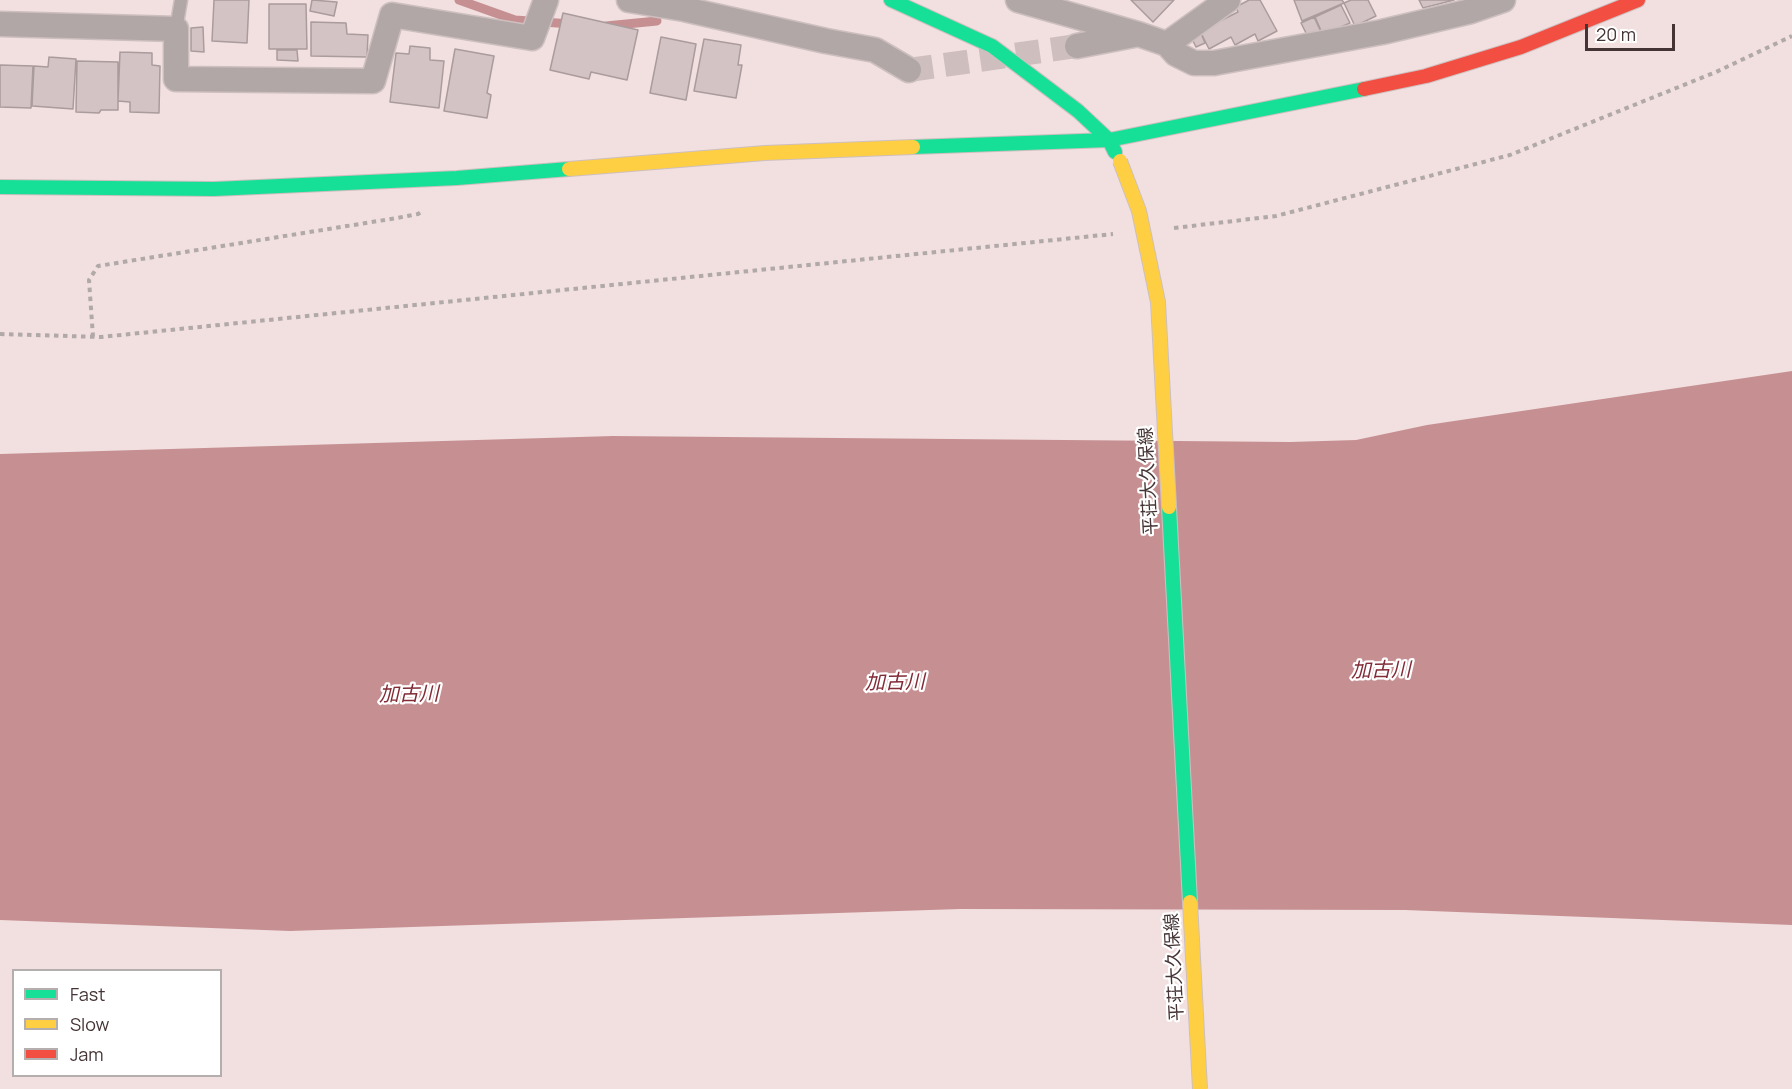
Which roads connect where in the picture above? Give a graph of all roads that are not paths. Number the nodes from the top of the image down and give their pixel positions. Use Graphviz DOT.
graph roads {
  1 [pos="181,0"];
  2 [pos="546,0"];
  3 [pos="629,0"];
  4 [pos="891,0"];
  5 [pos="1018,0"];
  6 [pos="1228,0"];
  7 [pos="1503,0"];
  8 [pos="1638,0"];
  9 [pos="685,4"];
  10 [pos="0,24"];
  11 [pos="176,29"];
  12 [pos="1138,34"];
  13 [pos="1167,44"];
  14 [pos="1077,46"];
  15 [pos="909,70"];
  16 [pos="1109,140"];
  17 [pos="0,188"];
  18 [pos="1200,1089"];
  1 -- 11 [label="lane"];
  2 -- 11 [label="street"];
  3 -- 9 [label="street"];
  4 -- 16 [label="street, 平荘大久保線"];
  5 -- 12 [label="street"];
  6 -- 13 [label="street"];
  7 -- 13 [label="street"];
  8 -- 16 [label="street"];
  9 -- 15 [label="street"];
  10 -- 11 [label="street"];
  12 -- 13 [label="street"];
  12 -- 14 [label="street"];
  16 -- 17 [label="street"];
  16 -- 18 [label="street, 平荘大久保線, bridge"];
}
